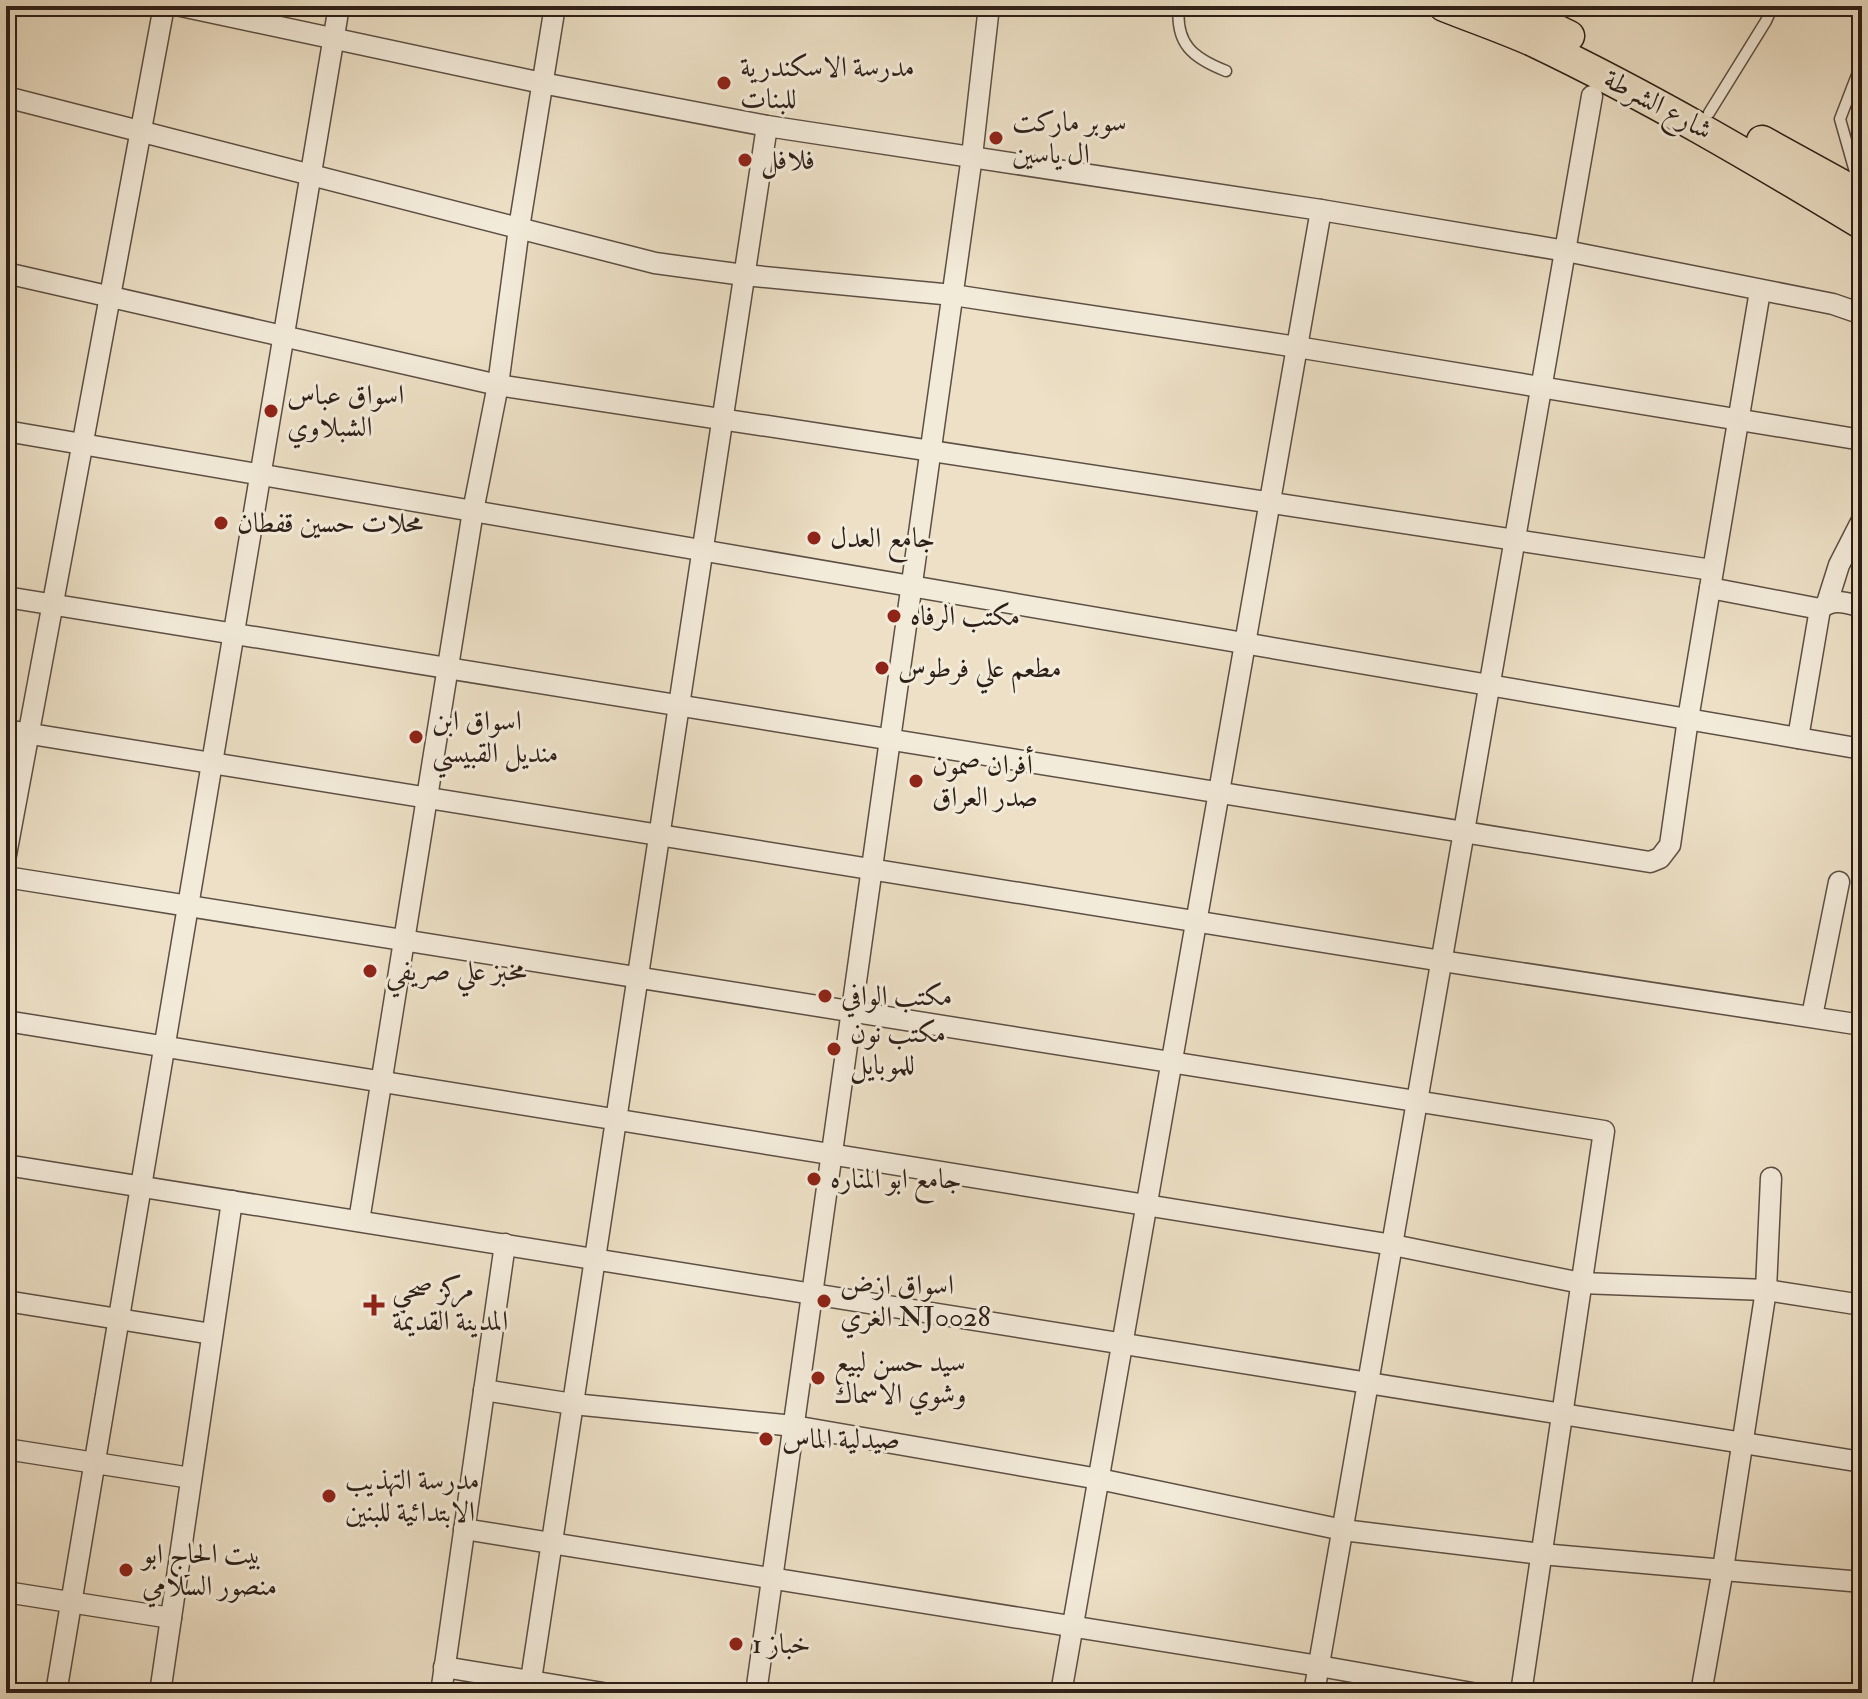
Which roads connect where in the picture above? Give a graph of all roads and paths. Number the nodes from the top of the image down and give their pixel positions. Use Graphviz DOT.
graph roads {
  1 [pos="164,6"];
  2 [pos="181,6"];
  3 [pos="339,6"];
  4 [pos="555,6"];
  5 [pos="989,6"];
  6 [pos="1179,6"];
  7 [pos="1444,6"];
  8 [pos="1507,6"];
  9 [pos="1773,6"];
  10 [pos="334,38"];
  11 [pos="1862,62"];
  12 [pos="1226,71"];
  13 [pos="542,83"];
  14 [pos="1592,96"];
  15 [pos="6,97"];
  16 [pos="1709,113"];
  17 [pos="767,126"];
  18 [pos="140,132"];
  19 [pos="972,156"];
  20 [pos="311,175"];
  21 [pos="1862,196"];
  22 [pos="1321,210"];
  23 [pos="1862,224"];
  24 [pos="519,228"];
  25 [pos="1566,251"];
  26 [pos="6,273"];
  27 [pos="744,275"];
  28 [pos="1760,291"];
  29 [pos="953,295"];
  30 [pos="109,297"];
  31 [pos="1862,314"];
  32 [pos="283,336"];
  33 [pos="1297,347"];
  34 [pos="498,385"];
  35 [pos="1542,387"];
  36 [pos="1739,418"];
  37 [pos="722,419"];
  38 [pos="6,431"];
  39 [pos="1862,440"];
  40 [pos="82,444"];
  41 [pos="930,451"];
  42 [pos="261,475"];
  43 [pos="1270,503"];
  44 [pos="473,511"];
  45 [pos="1862,520"];
  46 [pos="1516,540"];
  47 [pos="702,550"];
  48 [pos="1711,579"];
  49 [pos="912,586"];
  50 [pos="6,597"];
  51 [pos="52,605"];
  52 [pos="1824,606"];
  53 [pos="1862,607"];
  54 [pos="234,634"];
  55 [pos="1245,643"];
  56 [pos="448,668"];
  57 [pos="1490,685"];
  58 [pos="679,706"];
  59 [pos="1688,719"];
  60 [pos="6,730"];
  61 [pos="28,733"];
  62 [pos="1798,738"];
  63 [pos="890,740"];
  64 [pos="1862,749"];
  65 [pos="213,763"];
  66 [pos="1219,793"];
  67 [pos="427,797"];
  68 [pos="1465,832"];
  69 [pos="659,835"];
  70 [pos="6,855"];
  71 [pos="872,869"];
  72 [pos="6,877"];
  73 [pos="1839,882"];
  74 [pos="189,906"];
  75 [pos="1197,921"];
  76 [pos="404,940"];
  77 [pos="1442,961"];
  78 [pos="637,977"];
  79 [pos="852,1011"];
  80 [pos="1812,1016"];
  81 [pos="6,1021"];
  82 [pos="1862,1025"];
  83 [pos="165,1046"];
  84 [pos="1172,1062"];
  85 [pos="381,1081"];
  86 [pos="1418,1101"];
  87 [pos="616,1119"];
  88 [pos="832,1154"];
  89 [pos="6,1165"];
  90 [pos="1771,1178"];
  91 [pos="141,1186"];
  92 [pos="232,1201"];
  93 [pos="1147,1205"];
  94 [pos="359,1221"];
  95 [pos="505,1244"];
  96 [pos="1393,1245"];
  97 [pos="595,1259"];
  98 [pos="1581,1283"];
  99 [pos="1766,1290"];
  100 [pos="813,1294"];
  101 [pos="6,1301"];
  102 [pos="1862,1305"];
  103 [pos="119,1319"];
  104 [pos="212,1334"];
  105 [pos="1123,1344"];
  106 [pos="1368,1383"];
  107 [pos="484,1390"];
  108 [pos="573,1404"];
  109 [pos="1562,1414"];
  110 [pos="794,1426"];
  111 [pos="1741,1443"];
  112 [pos="6,1449"];
  113 [pos="1862,1462"];
  114 [pos="95,1463"];
  115 [pos="191,1478"];
  116 [pos="1099,1479"];
  117 [pos="464,1529"];
  118 [pos="1343,1530"];
  119 [pos="551,1543"];
  120 [pos="1541,1554"];
  121 [pos="1723,1569"];
  122 [pos="772,1578"];
  123 [pos="1862,1582"];
  124 [pos="6,1592"];
  125 [pos="71,1603"];
  126 [pos="171,1618"];
  127 [pos="1073,1626"];
  128 [pos="1319,1666"];
  129 [pos="444,1667"];
  130 [pos="530,1687"];
  131 [pos="56,1693"];
  132 [pos="160,1693"];
  133 [pos="441,1693"];
  134 [pos="603,1693"];
  135 [pos="756,1693"];
  136 [pos="1061,1693"];
  137 [pos="1314,1693"];
  138 [pos="1472,1693"];
  139 [pos="1521,1693"];
  140 [pos="1701,1693"];
  1 -- 18 [label="street"];
  2 -- 10 [label="street"];
  3 -- 10 [label="street"];
  4 -- 13 [label="street"];
  5 -- 19 [label="street"];
  6 -- 12 [label="lane"];
  7 -- 23 [label="main road, شارع الشرطة"];
  8 -- 16 [label="main road, شارع الشرطة"];
  9 -- 16 [label="lane"];
  10 -- 13 [label="street"];
  10 -- 20 [label="street"];
  11 -- 21 [label="lane"];
  13 -- 17 [label="street"];
  13 -- 24 [label="street"];
  14 -- 25 [label="street"];
  15 -- 18 [label="street"];
  16 -- 21 [label="main road, شارع الشرطة"];
  17 -- 19 [label="street"];
  17 -- 27 [label="street"];
  18 -- 20 [label="street"];
  18 -- 30 [label="street"];
  19 -- 22 [label="street"];
  19 -- 29 [label="street"];
  20 -- 24 [label="street"];
  20 -- 32 [label="street"];
  22 -- 25 [label="street"];
  22 -- 33 [label="street"];
  24 -- 27 [label="street"];
  24 -- 34 [label="street"];
  25 -- 28 [label="street"];
  25 -- 35 [label="street"];
  26 -- 30 [label="street"];
  27 -- 29 [label="street"];
  27 -- 37 [label="street"];
  28 -- 31 [label="street"];
  28 -- 36 [label="street"];
  29 -- 33 [label="street"];
  29 -- 41 [label="street"];
  30 -- 32 [label="street"];
  30 -- 40 [label="street"];
  32 -- 34 [label="street"];
  32 -- 42 [label="street"];
  33 -- 35 [label="street"];
  33 -- 43 [label="street"];
  34 -- 37 [label="street"];
  34 -- 44 [label="street"];
  35 -- 36 [label="street"];
  35 -- 46 [label="street"];
  36 -- 39 [label="street"];
  36 -- 48 [label="street"];
  37 -- 41 [label="street"];
  37 -- 47 [label="street"];
  38 -- 40 [label="street"];
  40 -- 42 [label="street"];
  40 -- 51 [label="street"];
  41 -- 43 [label="street"];
  41 -- 49 [label="street"];
  42 -- 44 [label="street"];
  42 -- 54 [label="street"];
  43 -- 46 [label="street"];
  43 -- 55 [label="street"];
  44 -- 47 [label="street"];
  44 -- 56 [label="street"];
  45 -- 52 [label="street"];
  46 -- 48 [label="street"];
  46 -- 57 [label="street"];
  47 -- 49 [label="street"];
  47 -- 58 [label="street"];
  48 -- 52 [label="street"];
  48 -- 59 [label="street"];
  49 -- 55 [label="street"];
  49 -- 63 [label="street"];
  50 -- 51 [label="street"];
  51 -- 54 [label="street"];
  51 -- 61 [label="street"];
  52 -- 53 [label="street"];
  52 -- 62 [label="street"];
  54 -- 56 [label="street"];
  54 -- 65 [label="street"];
  55 -- 57 [label="street"];
  55 -- 66 [label="street"];
  56 -- 58 [label="street"];
  56 -- 67 [label="street"];
  57 -- 59 [label="street"];
  57 -- 68 [label="street"];
  58 -- 63 [label="street"];
  58 -- 69 [label="street"];
  59 -- 62 [label="street"];
  59 -- 68 [label="street"];
  60 -- 61 [label="street"];
  61 -- 65 [label="street"];
  61 -- 70 [label="street"];
  62 -- 64 [label="street"];
  63 -- 66 [label="street"];
  63 -- 71 [label="street"];
  65 -- 67 [label="street"];
  65 -- 74 [label="street"];
  66 -- 68 [label="street"];
  66 -- 75 [label="street"];
  67 -- 69 [label="street"];
  67 -- 76 [label="street"];
  68 -- 77 [label="street"];
  69 -- 71 [label="street"];
  69 -- 78 [label="street"];
  71 -- 75 [label="street"];
  71 -- 79 [label="street"];
  72 -- 74 [label="street"];
  73 -- 80 [label="street"];
  74 -- 76 [label="street"];
  74 -- 83 [label="street"];
  75 -- 77 [label="street"];
  75 -- 84 [label="street"];
  76 -- 78 [label="street"];
  76 -- 85 [label="street"];
  77 -- 80 [label="street"];
  77 -- 86 [label="street"];
  78 -- 79 [label="street"];
  78 -- 87 [label="street"];
  79 -- 84 [label="street"];
  79 -- 88 [label="street"];
  80 -- 82 [label="street"];
  81 -- 83 [label="street"];
  83 -- 85 [label="street"];
  83 -- 91 [label="street"];
  84 -- 86 [label="street"];
  84 -- 93 [label="street"];
  85 -- 87 [label="street"];
  85 -- 94 [label="street"];
  86 -- 96 [label="street"];
  86 -- 98 [label="street"];
  87 -- 88 [label="street"];
  87 -- 97 [label="street"];
  88 -- 93 [label="street"];
  88 -- 100 [label="street"];
  89 -- 91 [label="street"];
  90 -- 99 [label="street"];
  91 -- 92 [label="street"];
  91 -- 103 [label="street"];
  92 -- 94 [label="street"];
  92 -- 104 [label="street"];
  93 -- 96 [label="street"];
  93 -- 105 [label="street"];
  94 -- 95 [label="street"];
  95 -- 97 [label="street"];
  95 -- 107 [label="street"];
  96 -- 98 [label="street"];
  96 -- 106 [label="street"];
  97 -- 100 [label="street"];
  97 -- 108 [label="street"];
  98 -- 99 [label="street"];
  98 -- 109 [label="street"];
  99 -- 102 [label="street"];
  99 -- 111 [label="street"];
  100 -- 105 [label="street"];
  100 -- 110 [label="street"];
  101 -- 103 [label="street"];
  103 -- 104 [label="street"];
  103 -- 114 [label="street"];
  104 -- 115 [label="street"];
  105 -- 106 [label="street"];
  105 -- 116 [label="street"];
  106 -- 109 [label="street"];
  106 -- 118 [label="street"];
  107 -- 108 [label="street"];
  107 -- 117 [label="street"];
  108 -- 110 [label="street"];
  108 -- 119 [label="street"];
  109 -- 111 [label="street"];
  109 -- 120 [label="street"];
  110 -- 116 [label="street"];
  110 -- 122 [label="street"];
  111 -- 113 [label="street"];
  111 -- 121 [label="street"];
  112 -- 114 [label="street"];
  114 -- 115 [label="street"];
  114 -- 125 [label="street"];
  115 -- 126 [label="street"];
  116 -- 118 [label="street"];
  116 -- 127 [label="street"];
  117 -- 119 [label="street"];
  117 -- 129 [label="street"];
  118 -- 120 [label="street"];
  118 -- 128 [label="street"];
  119 -- 122 [label="street"];
  119 -- 130 [label="street"];
  120 -- 121 [label="street"];
  120 -- 139 [label="street"];
  121 -- 123 [label="street"];
  121 -- 140 [label="street"];
  122 -- 127 [label="street"];
  122 -- 135 [label="street"];
  124 -- 125 [label="street"];
  125 -- 126 [label="street"];
  125 -- 131 [label="street"];
  126 -- 132 [label="street"];
  127 -- 128 [label="street"];
  127 -- 136 [label="street"];
  128 -- 137 [label="street"];
  128 -- 138 [label="street"];
  129 -- 130 [label="street"];
  129 -- 133 [label="street"];
  130 -- 134 [label="street"];
}
